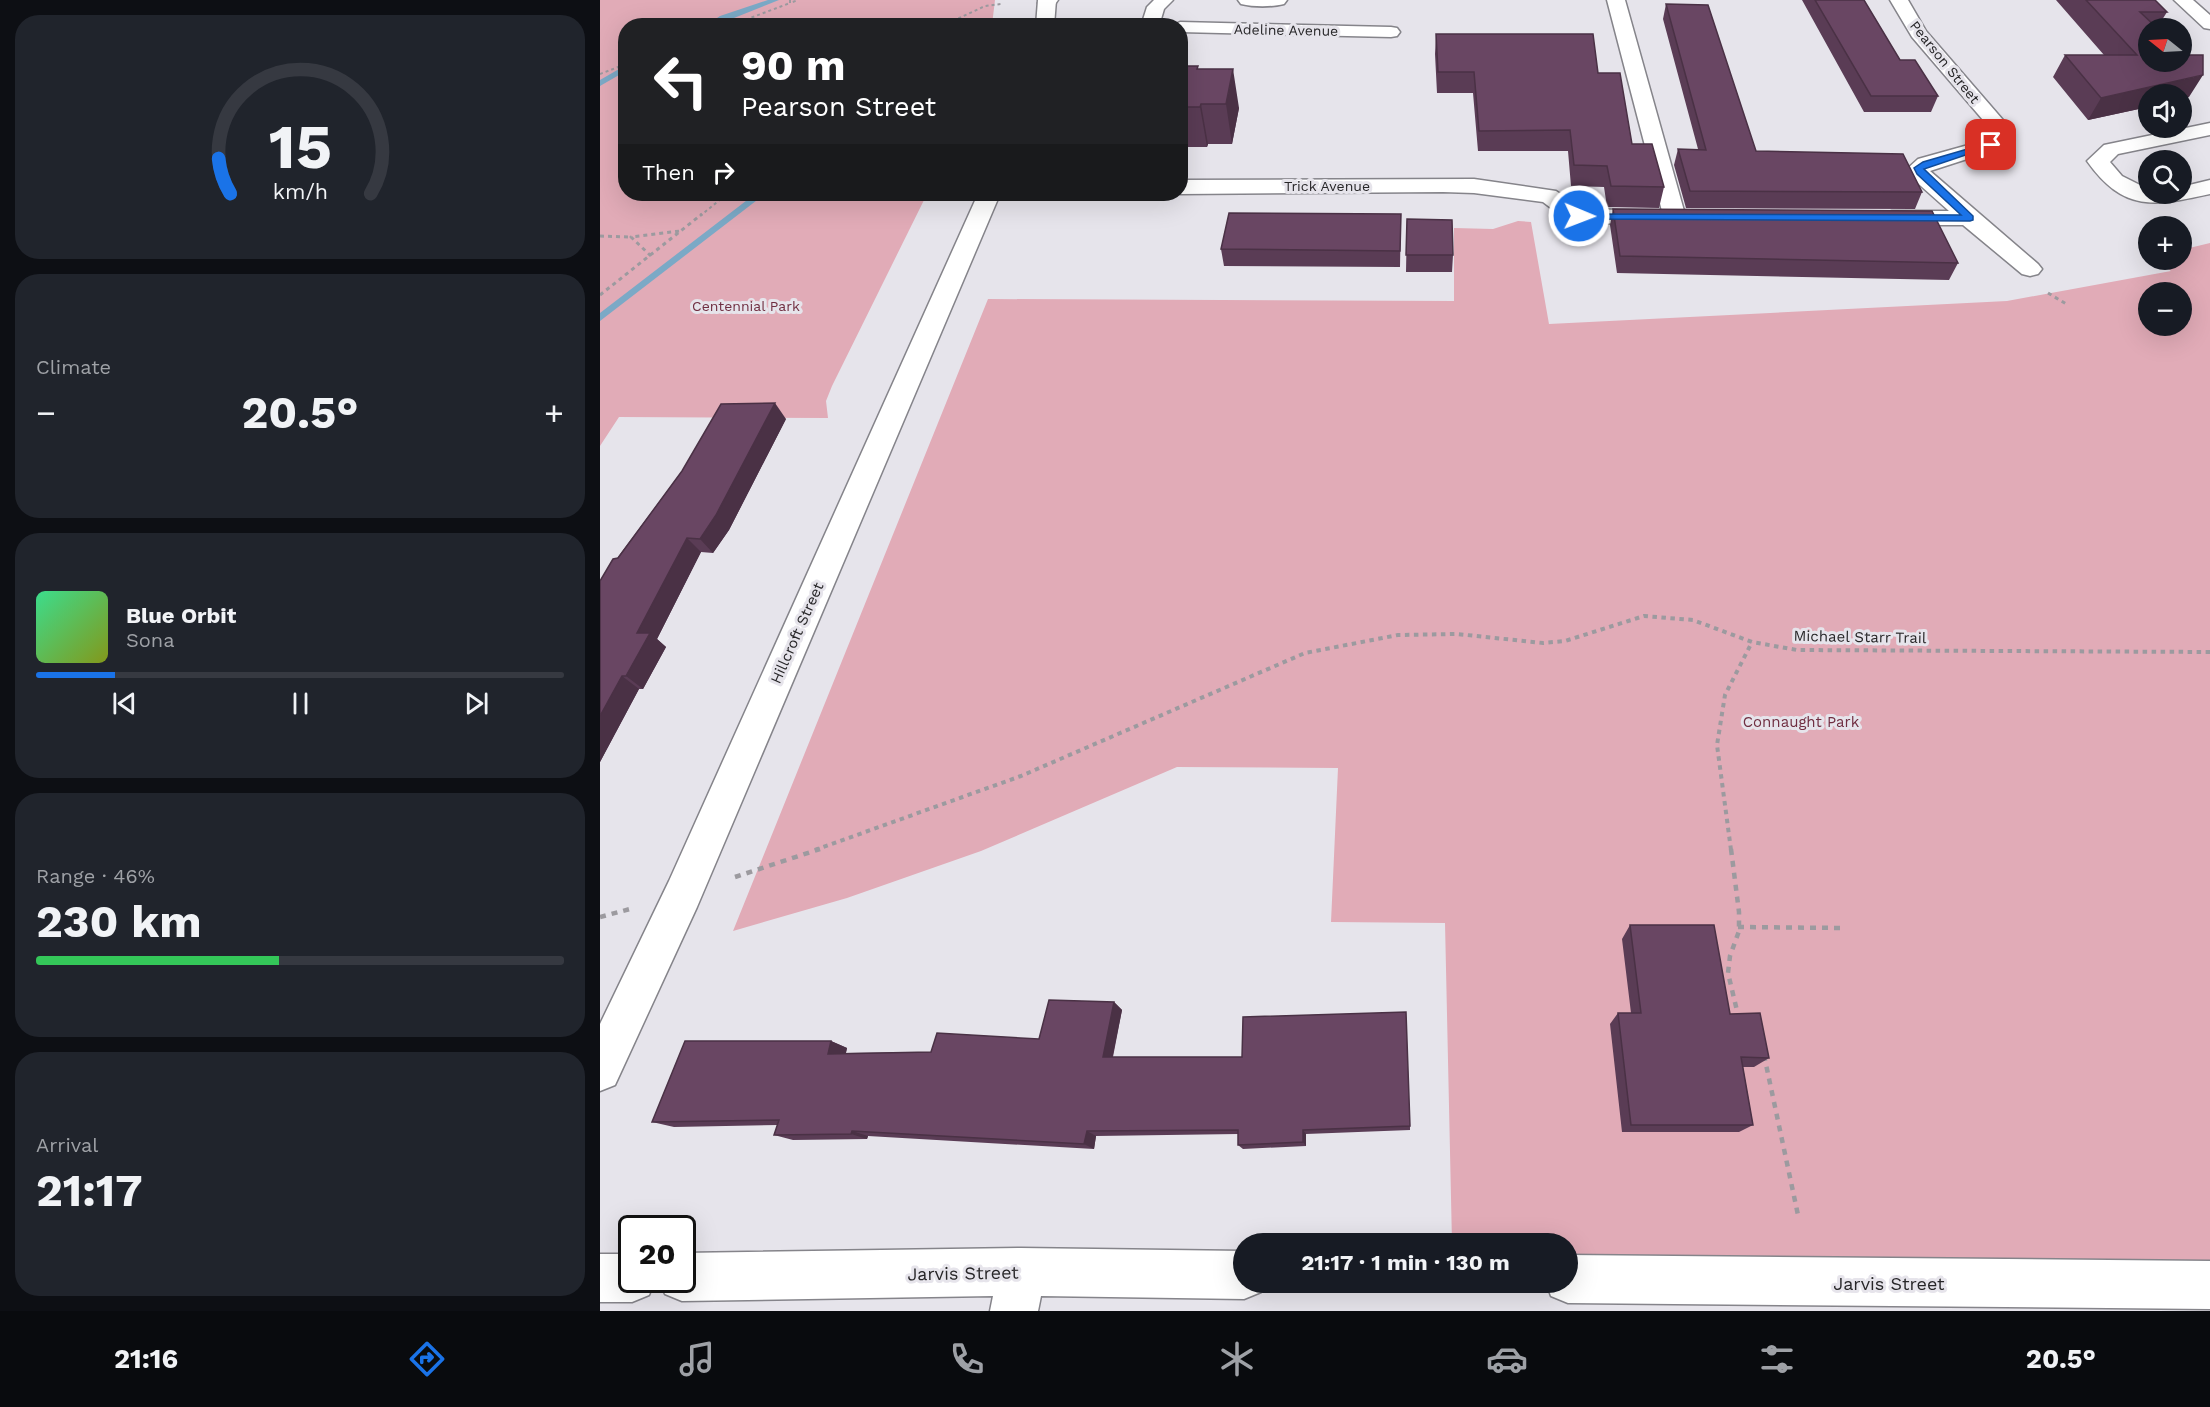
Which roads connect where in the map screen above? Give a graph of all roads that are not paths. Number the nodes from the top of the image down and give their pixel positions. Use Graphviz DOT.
graph roads {
  1 [pos="1164,0"];
  2 [pos="1247,0"];
  3 [pos="1278,0"];
  4 [pos="1616,0"];
  5 [pos="1899,0"];
  6 [pos="2183,0"];
  7 [pos="1048,1"];
  8 [pos="1046,18"];
  9 [pos="1153,18"];
  10 [pos="2210,24"];
  11 [pos="1188,27"];
  12 [pos="1391,32"];
  13 [pos="2210,129"];
  14 [pos="1188,186"];
  15 [pos="2210,188"];
  16 [pos="986,201"];
  17 [pos="1675,218"];
  18 [pos="1699,218"];
  19 [pos="1875,218"];
  20 [pos="1970,218"];
  21 [pos="2030,269"];
  22 [pos="600,1070"];
  23 [pos="1233,1276"];
  24 [pos="600,1278"];
  25 [pos="618,1278"];
  26 [pos="696,1278"];
  27 [pos="1578,1279"];
  28 [pos="2210,1285"];
  29 [pos="1018,1291"];
  30 [pos="2046,1297"];
  1 -- 9 [label="street"];
  2 -- 3 [label="street"];
  4 -- 17 [label="street"];
  5 -- 20 [label="street, Pearson Street"];
  6 -- 10 [label="street"];
  7 -- 8 [label="street"];
  11 -- 12 [label="street, Adeline Avenue"];
  13 -- 15 [label="street"];
  14 -- 17 [label="street, Trick Avenue"];
  16 -- 22 [label="street, Hillcroft Street"];
  17 -- 18 [label="street"];
  19 -- 20 [label="street"];
  20 -- 21 [label="street"];
  23 -- 29 [label="street, Jarvis Street"];
  24 -- 25 [label="street"];
  26 -- 29 [label="street, Jarvis Street"];
  27 -- 30 [label="street, Jarvis Street"];
  28 -- 30 [label="street, Jarvis Street"];
}
